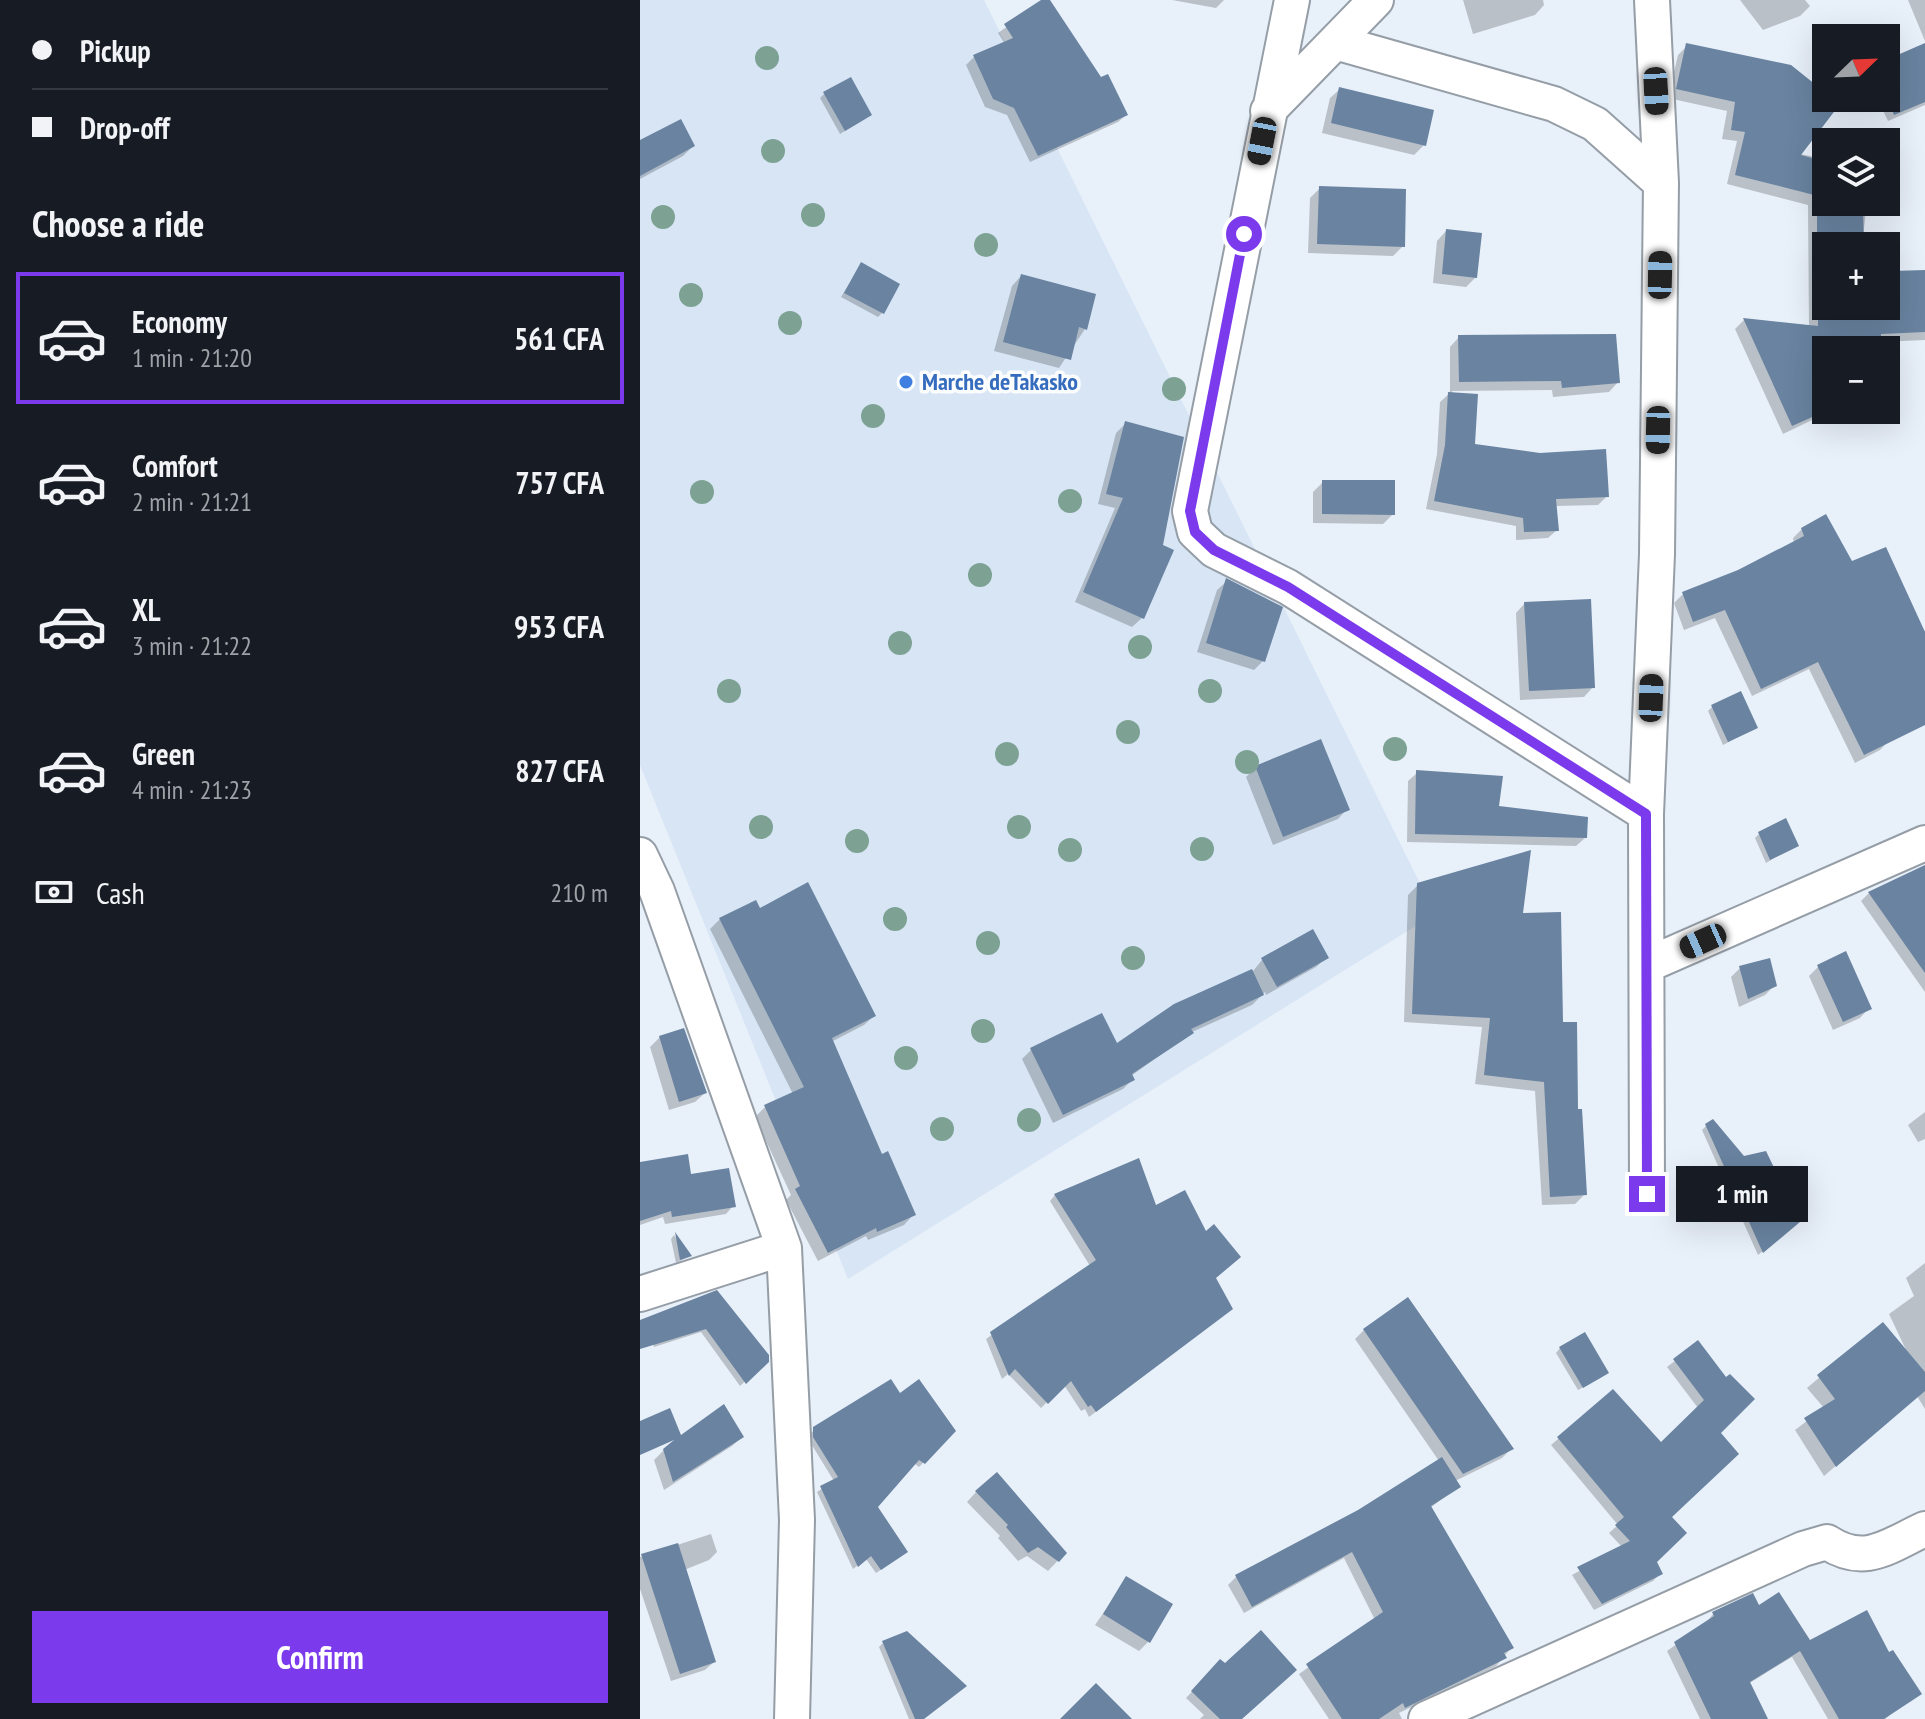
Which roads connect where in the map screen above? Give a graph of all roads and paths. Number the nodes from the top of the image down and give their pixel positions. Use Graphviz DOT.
graph roads {
  1 [pos="1292,0"];
  2 [pos="1376,0"];
  3 [pos="1652,0"];
  4 [pos="1335,42"];
  5 [pos="1268,111"];
  6 [pos="1661,183"];
  7 [pos="1646,814"];
  8 [pos="1925,843"];
  9 [pos="640,855"];
  10 [pos="1647,965"];
  11 [pos="1647,1194"];
  12 [pos="784,1248"];
  13 [pos="640,1294"];
  14 [pos="1925,1529"];
  15 [pos="792,1719"];
  16 [pos="1426,1719"];
  1 -- 5 [label="street"];
  2 -- 4 [label="street"];
  3 -- 6 [label="street"];
  4 -- 5 [label="street"];
  4 -- 6 [label="street"];
  5 -- 7 [label="street"];
  6 -- 7 [label="street"];
  7 -- 10 [label="street"];
  8 -- 10 [label="street"];
  9 -- 12 [label="street"];
  10 -- 11 [label="street"];
  12 -- 13 [label="street"];
  12 -- 15 [label="street"];
  14 -- 16 [label="street"];
}
